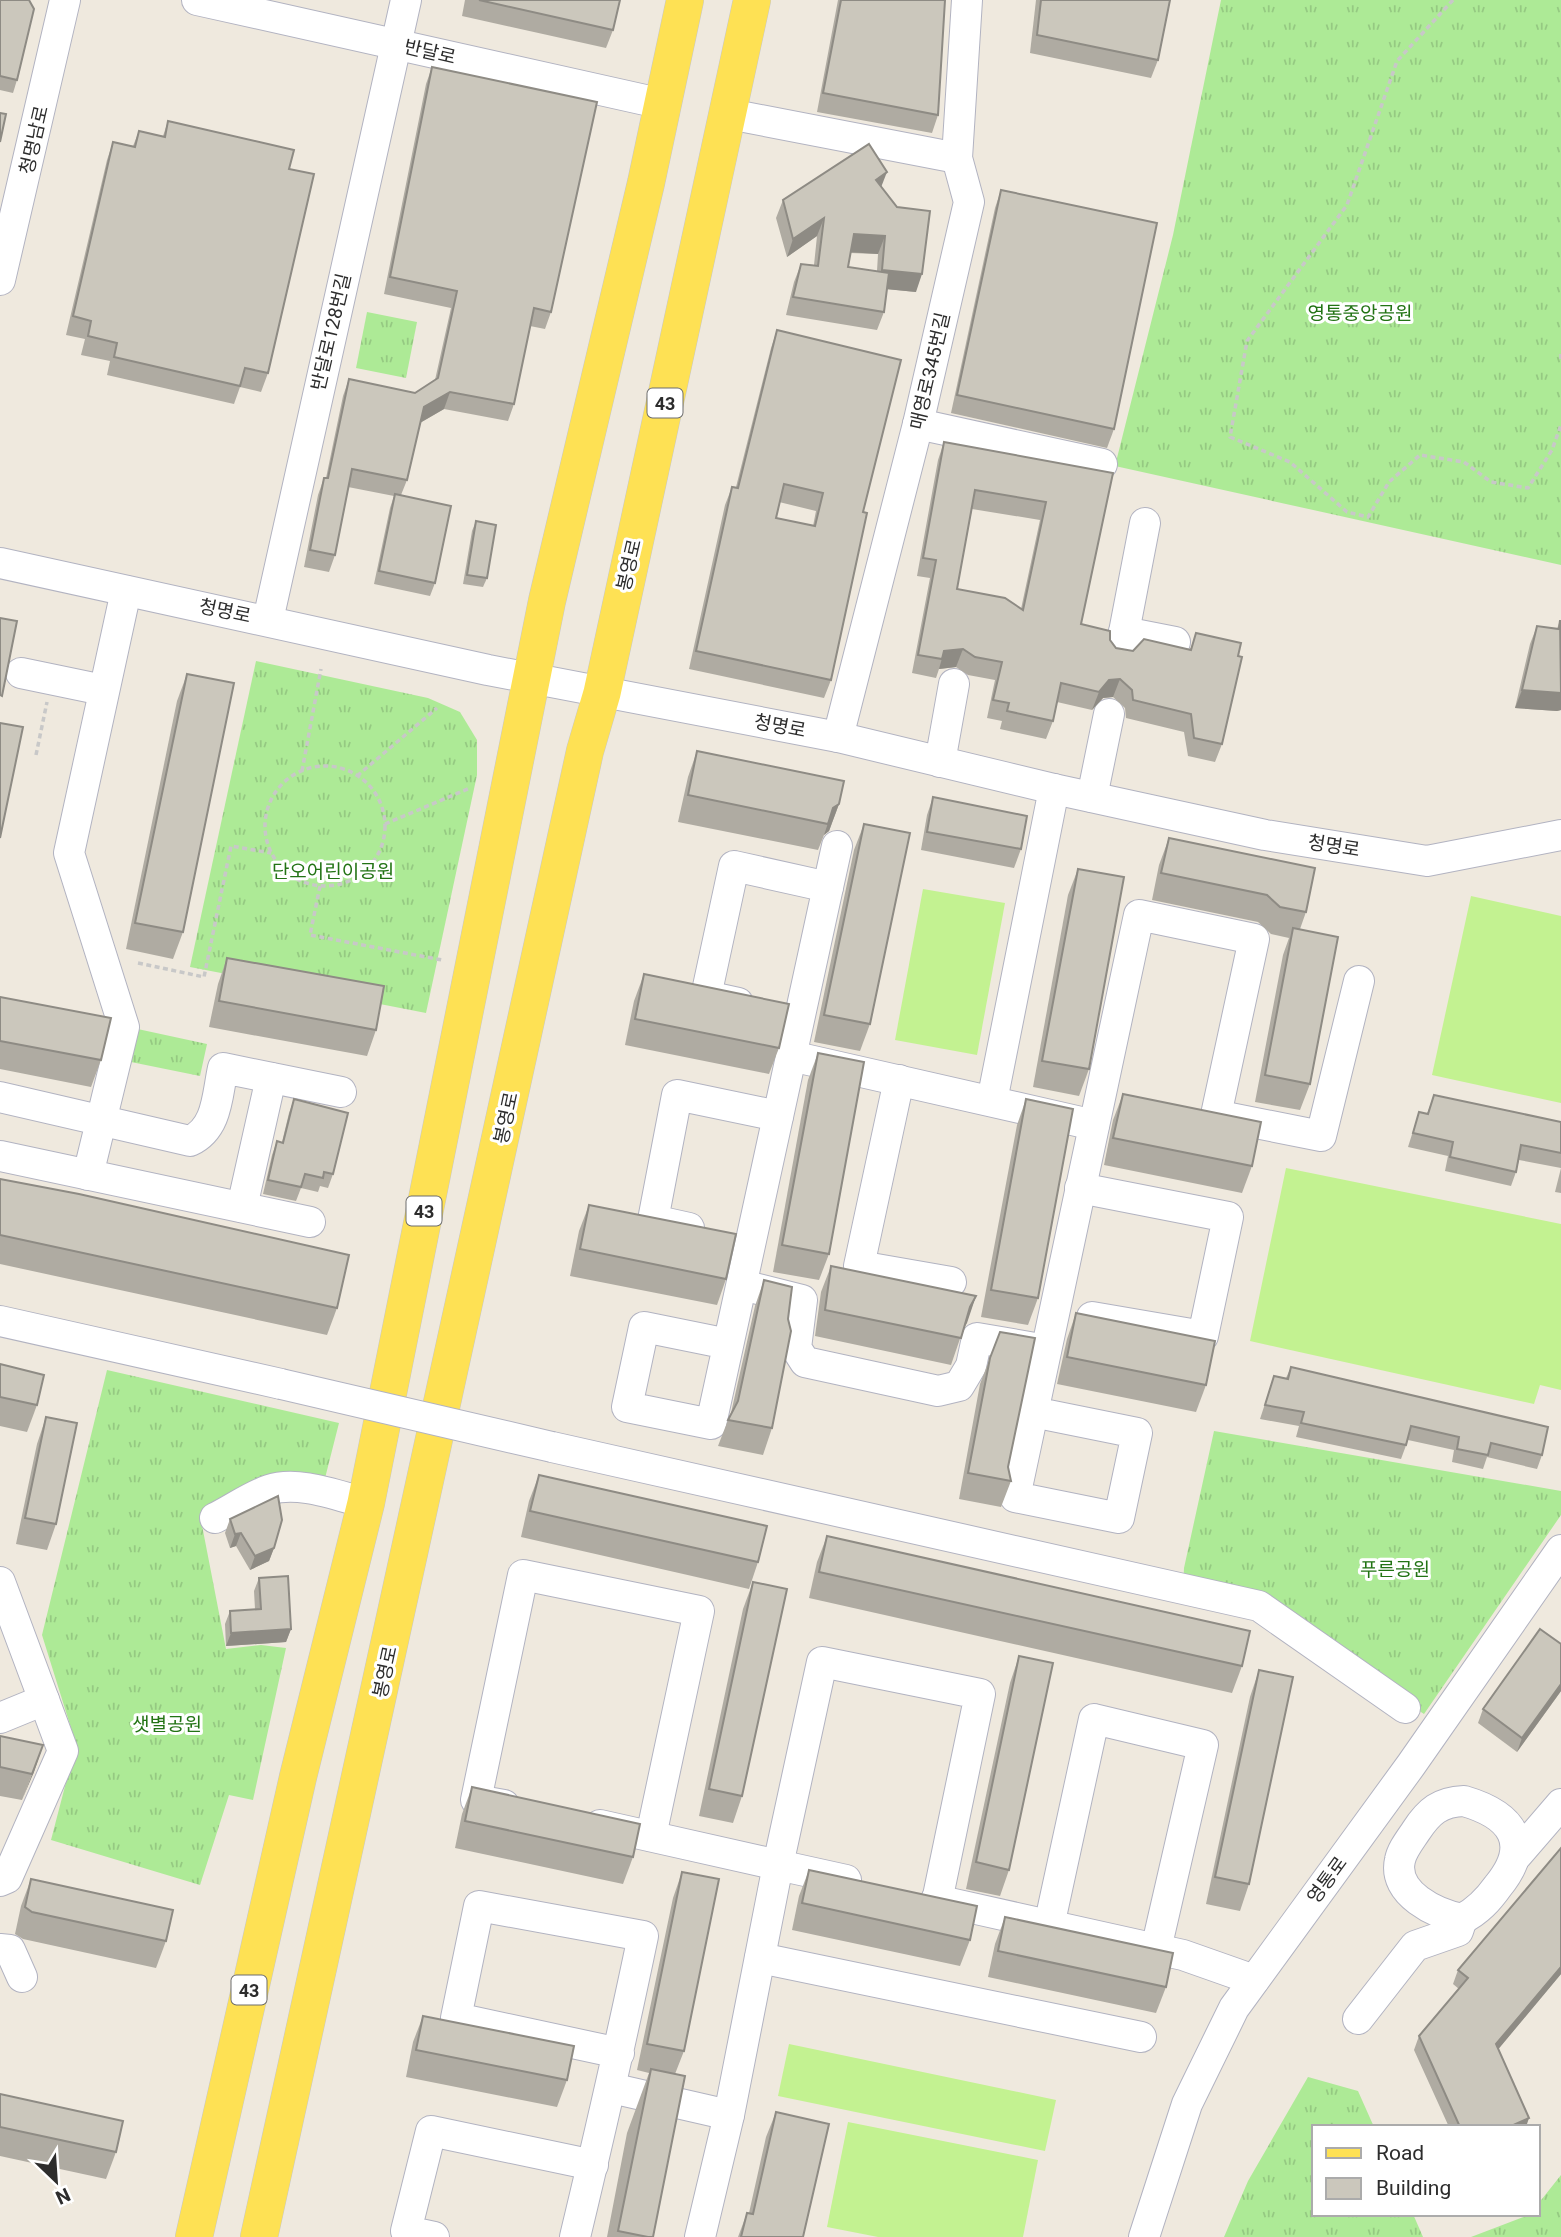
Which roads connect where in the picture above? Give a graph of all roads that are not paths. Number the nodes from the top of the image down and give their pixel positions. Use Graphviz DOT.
graph roads {
  1 [pos="65,0"];
  2 [pos="197,0"];
  3 [pos="406,0"];
  4 [pos="685,0"];
  5 [pos="752,0"];
  6 [pos="967,0"];
  7 [pos="397,44"];
  8 [pos="663,104"];
  9 [pos="729,114"];
  10 [pos="957,158"];
  11 [pos="12,179"];
  12 [pos="0,280"];
  13 [pos="918,424"];
  14 [pos="1102,464"];
  15 [pos="1145,523"];
  16 [pos="0,562"];
  17 [pos="126,591"];
  18 [pos="268,620"];
  19 [pos="1175,642"];
  20 [pos="21,673"];
  21 [pos="534,679"];
  22 [pos="954,684"];
  23 [pos="103,690"];
  24 [pos="601,693"];
  25 [pos="1109,714"];
  26 [pos="838,737"];
  27 [pos="940,762"];
  28 [pos="1054,789"];
  29 [pos="1093,797"];
  30 [pos="1561,835"];
  31 [pos="837,846"];
  32 [pos="828,887"];
  33 [pos="1359,981"];
  34 [pos="777,1011"];
  35 [pos="791,1056"];
  36 [pos="271,1078"];
  37 [pos="899,1080"];
  38 [pos="341,1092"];
  39 [pos="0,1097"];
  40 [pos="992,1101"];
  41 [pos="778,1116"];
  42 [pos="101,1121"];
  43 [pos="1094,1125"];
  44 [pos="0,1156"];
  45 [pos="88,1175"];
  46 [pos="1080,1188"];
  47 [pos="243,1206"];
  48 [pos="310,1222"];
  49 [pos="730,1239"];
  50 [pos="951,1282"];
  51 [pos="741,1285"];
  52 [pos="1054,1310"];
  53 [pos="0,1321"];
  54 [pos="728,1344"];
  55 [pos="1046,1350"];
  56 [pos="1033,1412"];
  57 [pos="366,1503"];
  58 [pos="215,1518"];
  59 [pos="1561,1550"];
  60 [pos="0,1582"];
  61 [pos="44,1700"];
  62 [pos="1405,1708"];
  63 [pos="0,1718"];
  64 [pos="1411,1765"];
  65 [pos="1561,1804"];
  66 [pos="1437,1807"];
  67 [pos="530,1811"];
  68 [pos="570,1819"];
  69 [pos="652,1836"];
  70 [pos="1517,1855"];
  71 [pos="778,1865"];
  72 [pos="0,1881"];
  73 [pos="871,1886"];
  74 [pos="1462,1919"];
  75 [pos="1049,1926"];
  76 [pos="0,1949"];
  77 [pos="1156,1949"];
  78 [pos="760,1958"];
  79 [pos="22,1977"];
  80 [pos="1254,1980"];
  81 [pos="1358,2019"];
  82 [pos="1140,2037"];
  83 [pos="619,2053"];
  84 [pos="611,2088"];
  85 [pos="729,2115"];
  86 [pos="593,2165"];
  87 [pos="194,2237"];
  88 [pos="259,2237"];
  89 [pos="435,2237"];
  90 [pos="575,2237"];
  91 [pos="700,2237"];
  92 [pos="1143,2237"];
  1 -- 11 [label="street, 청명남로"];
  2 -- 7 [label="street, 반달로"];
  3 -- 7 [label="street, 반달로128번길"];
  4 -- 8 [label="main road, 43"];
  5 -- 9 [label="main road, 봉영로 / 43"];
  6 -- 10 [label="street, 매영로345번길"];
  7 -- 8 [label="street, 반달로"];
  7 -- 18 [label="street, 반달로128번길"];
  8 -- 21 [label="main road, 43"];
  9 -- 10 [label="street"];
  9 -- 24 [label="main road, 봉영로 / 43"];
  10 -- 13 [label="street, 매영로345번길"];
  11 -- 12 [label="street, 청명남로"];
  13 -- 14 [label="street"];
  13 -- 26 [label="street, 매영로345번길"];
  15 -- 19 [label="street"];
  16 -- 17 [label="street, 청명로"];
  17 -- 18 [label="street, 청명로"];
  17 -- 23 [label="street"];
  18 -- 21 [label="street, 청명로"];
  20 -- 23 [label="street"];
  21 -- 24 [label="street, 청명로"];
  21 -- 57 [label="main road, 43"];
  22 -- 27 [label="street"];
  23 -- 42 [label="street"];
  24 -- 26 [label="street, 청명로"];
  24 -- 88 [label="main road, 봉영로 / 43"];
  25 -- 29 [label="street"];
  26 -- 27 [label="street, 청명로"];
  27 -- 28 [label="street, 청명로"];
  28 -- 29 [label="street, 청명로"];
  28 -- 40 [label="street"];
  29 -- 30 [label="street, 청명로"];
  31 -- 32 [label="street"];
  32 -- 34 [label="street"];
  32 -- 34 [label="street"];
  33 -- 43 [label="street"];
  34 -- 35 [label="street"];
  35 -- 37 [label="street"];
  35 -- 41 [label="street"];
  36 -- 38 [label="street"];
  36 -- 42 [label="street"];
  36 -- 47 [label="street"];
  37 -- 40 [label="street"];
  37 -- 50 [label="street"];
  39 -- 42 [label="street"];
  40 -- 43 [label="street"];
  41 -- 49 [label="street"];
  41 -- 49 [label="street"];
  42 -- 45 [label="street"];
  43 -- 46 [label="street"];
  44 -- 45 [label="street"];
  45 -- 47 [label="street"];
  46 -- 52 [label="street"];
  46 -- 52 [label="street"];
  47 -- 48 [label="street"];
  49 -- 51 [label="street"];
  51 -- 54 [label="street"];
  51 -- 55 [label="street"];
  52 -- 55 [label="street"];
  53 -- 62 [label="street, bridge"];
  55 -- 56 [label="street"];
  56 -- 56 [label="street"];
  57 -- 58 [label="street"];
  57 -- 87 [label="main road, 43"];
  59 -- 64 [label="street, 영통로"];
  60 -- 61 [label="street"];
  61 -- 63 [label="street"];
  61 -- 72 [label="street"];
  64 -- 66 [label="street"];
  64 -- 80 [label="street, 영통로"];
  65 -- 70 [label="street"];
  66 -- 70 [label="street"];
  66 -- 74 [label="street"];
  67 -- 69 [label="street"];
  68 -- 69 [label="street"];
  69 -- 71 [label="street"];
  70 -- 74 [label="street"];
  71 -- 73 [label="street"];
  71 -- 75 [label="street"];
  71 -- 78 [label="street"];
  74 -- 81 [label="street"];
  75 -- 77 [label="street"];
  75 -- 77 [label="street"];
  76 -- 79 [label="street"];
  77 -- 80 [label="street"];
  78 -- 82 [label="street"];
  78 -- 85 [label="street"];
  80 -- 92 [label="street, 영통로"];
  83 -- 83 [label="street"];
  83 -- 84 [label="street"];
  84 -- 85 [label="street"];
  84 -- 86 [label="street"];
  85 -- 91 [label="street"];
  86 -- 89 [label="street"];
  86 -- 90 [label="street"];
}
